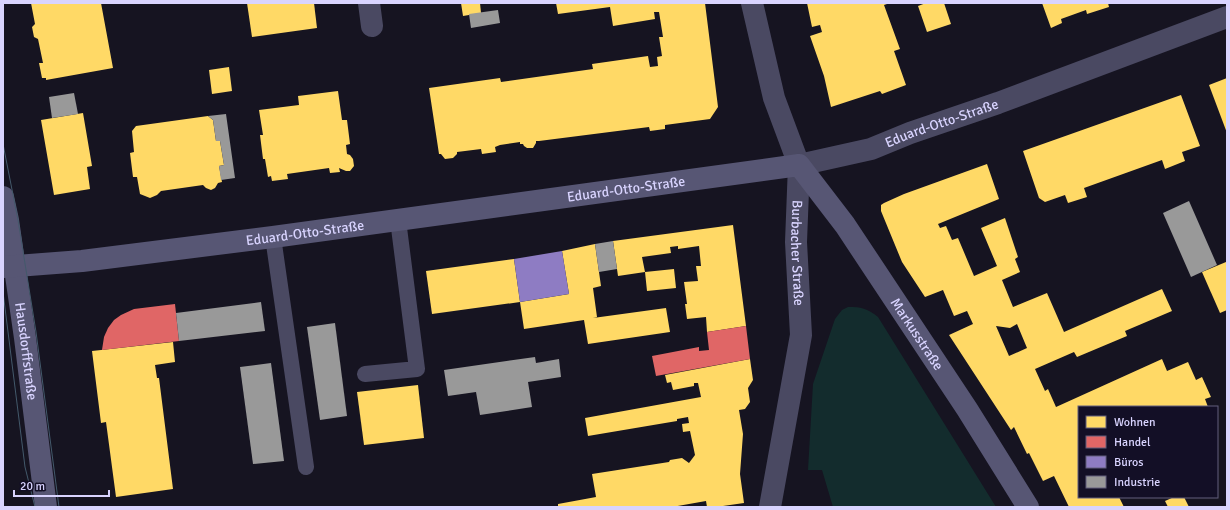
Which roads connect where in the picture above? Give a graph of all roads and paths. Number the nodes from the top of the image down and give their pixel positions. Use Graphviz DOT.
graph roads {
  1 [pos="369,3"];
  2 [pos="752,3"];
  3 [pos="1227,17"];
  4 [pos="372,26"];
  5 [pos="799,165"];
  6 [pos="3,197"];
  7 [pos="398,220"];
  8 [pos="273,237"];
  9 [pos="9,267"];
  10 [pos="365,374"];
  11 [pos="306,467"];
  12 [pos="46,507"];
  13 [pos="770,507"];
  14 [pos="1028,507"];
  1 -- 4 [label="street"];
  2 -- 5 [label="street, Burbacher Straße"];
  3 -- 5 [label="street, Eduard-Otto-Straße"];
  5 -- 7 [label="street, Eduard-Otto-Straße"];
  5 -- 13 [label="street, Burbacher Straße"];
  5 -- 14 [label="street, Markusstraße"];
  6 -- 9 [label="street, Hausdorffstraße"];
  7 -- 8 [label="street, Eduard-Otto-Straße"];
  7 -- 10 [label="lane"];
  8 -- 9 [label="street, Eduard-Otto-Straße"];
  8 -- 11 [label="lane"];
  9 -- 12 [label="street, Hausdorffstraße"];
}
